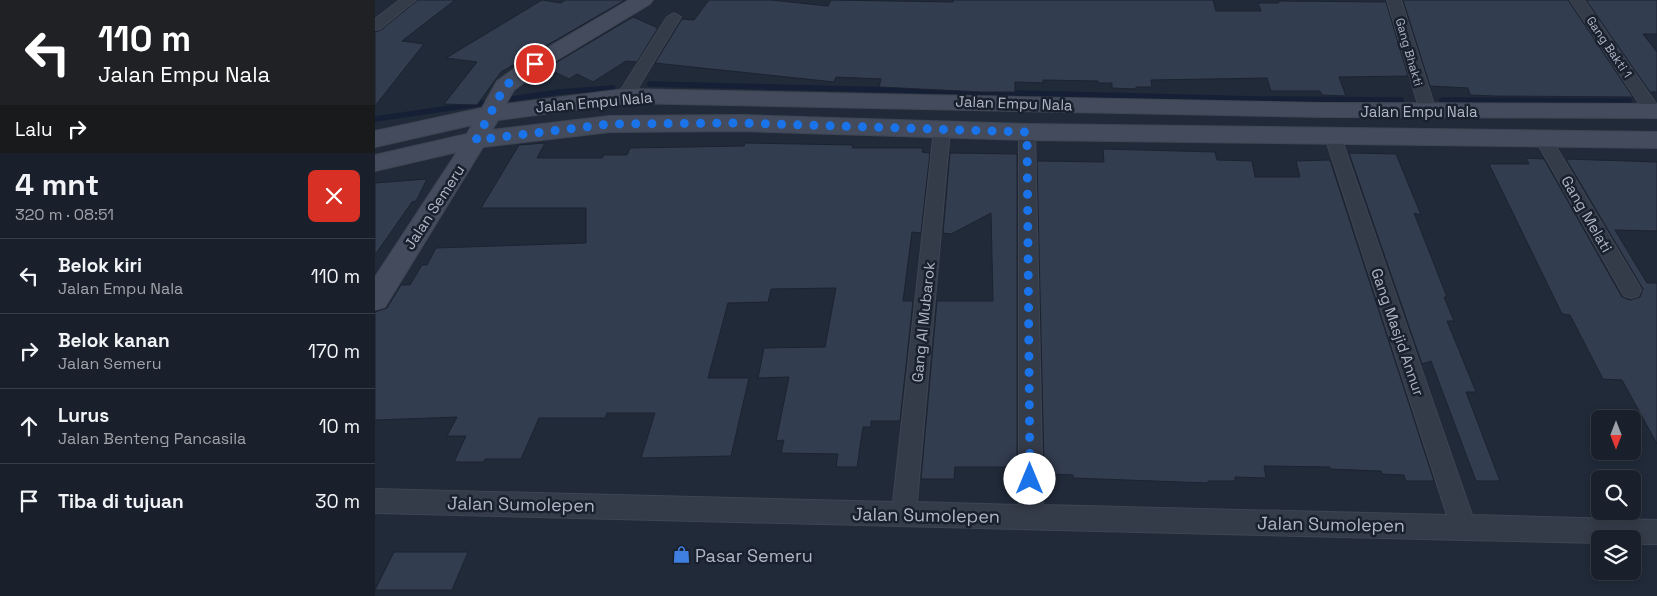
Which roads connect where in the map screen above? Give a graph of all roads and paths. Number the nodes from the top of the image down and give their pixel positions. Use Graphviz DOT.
graph roads {
  1 [pos="409,0"];
  2 [pos="643,0"];
  3 [pos="1394,0"];
  4 [pos="1577,0"];
  5 [pos="674,17"];
  6 [pos="375,26"];
  7 [pos="625,96"];
  8 [pos="1650,105"];
  9 [pos="493,107"];
  10 [pos="1426,107"];
  11 [pos="942,130"];
  12 [pos="1027,132"];
  13 [pos="1333,137"];
  14 [pos="375,139"];
  15 [pos="1543,139"];
  16 [pos="476,140"];
  17 [pos="1656,142"];
  18 [pos="375,164"];
  19 [pos="1631,290"];
  20 [pos="375,299"];
  21 [pos="375,501"];
  22 [pos="904,514"];
  23 [pos="1031,517"];
  24 [pos="1464,528"];
  25 [pos="1657,532"];
  1 -- 6 [label="street"];
  2 -- 9 [label="main road, Jalan Semeru"];
  3 -- 10 [label="street, Gang Bhakti"];
  4 -- 8 [label="street, Gang Bakti 1"];
  5 -- 7 [label="street"];
  7 -- 9 [label="main road, Jalan Empu Nala"];
  7 -- 10 [label="main road, Jalan Empu Nala"];
  8 -- 10 [label="main road, Jalan Empu Nala"];
  9 -- 14 [label="main road, Jalan Empu Nala"];
  9 -- 16 [label="main road, Jalan Semeru"];
  11 -- 12 [label="main road, Jalan Empu Nala"];
  11 -- 16 [label="main road, Jalan Empu Nala"];
  11 -- 22 [label="street, Gang Al Mubarok"];
  12 -- 13 [label="main road, Jalan Empu Nala"];
  12 -- 23 [label="street"];
  13 -- 15 [label="main road, Jalan Empu Nala"];
  13 -- 24 [label="street, Gang Masjid Annur"];
  15 -- 17 [label="main road, Jalan Empu Nala"];
  15 -- 19 [label="street, Gang Melati"];
  16 -- 18 [label="main road, Jalan Empu Nala"];
  16 -- 20 [label="main road, Jalan Semeru"];
  21 -- 22 [label="street, Jalan Sumolepen"];
  22 -- 23 [label="street, Jalan Sumolepen"];
  23 -- 24 [label="street, Jalan Sumolepen"];
  24 -- 25 [label="street, Jalan Sumolepen"];
}
